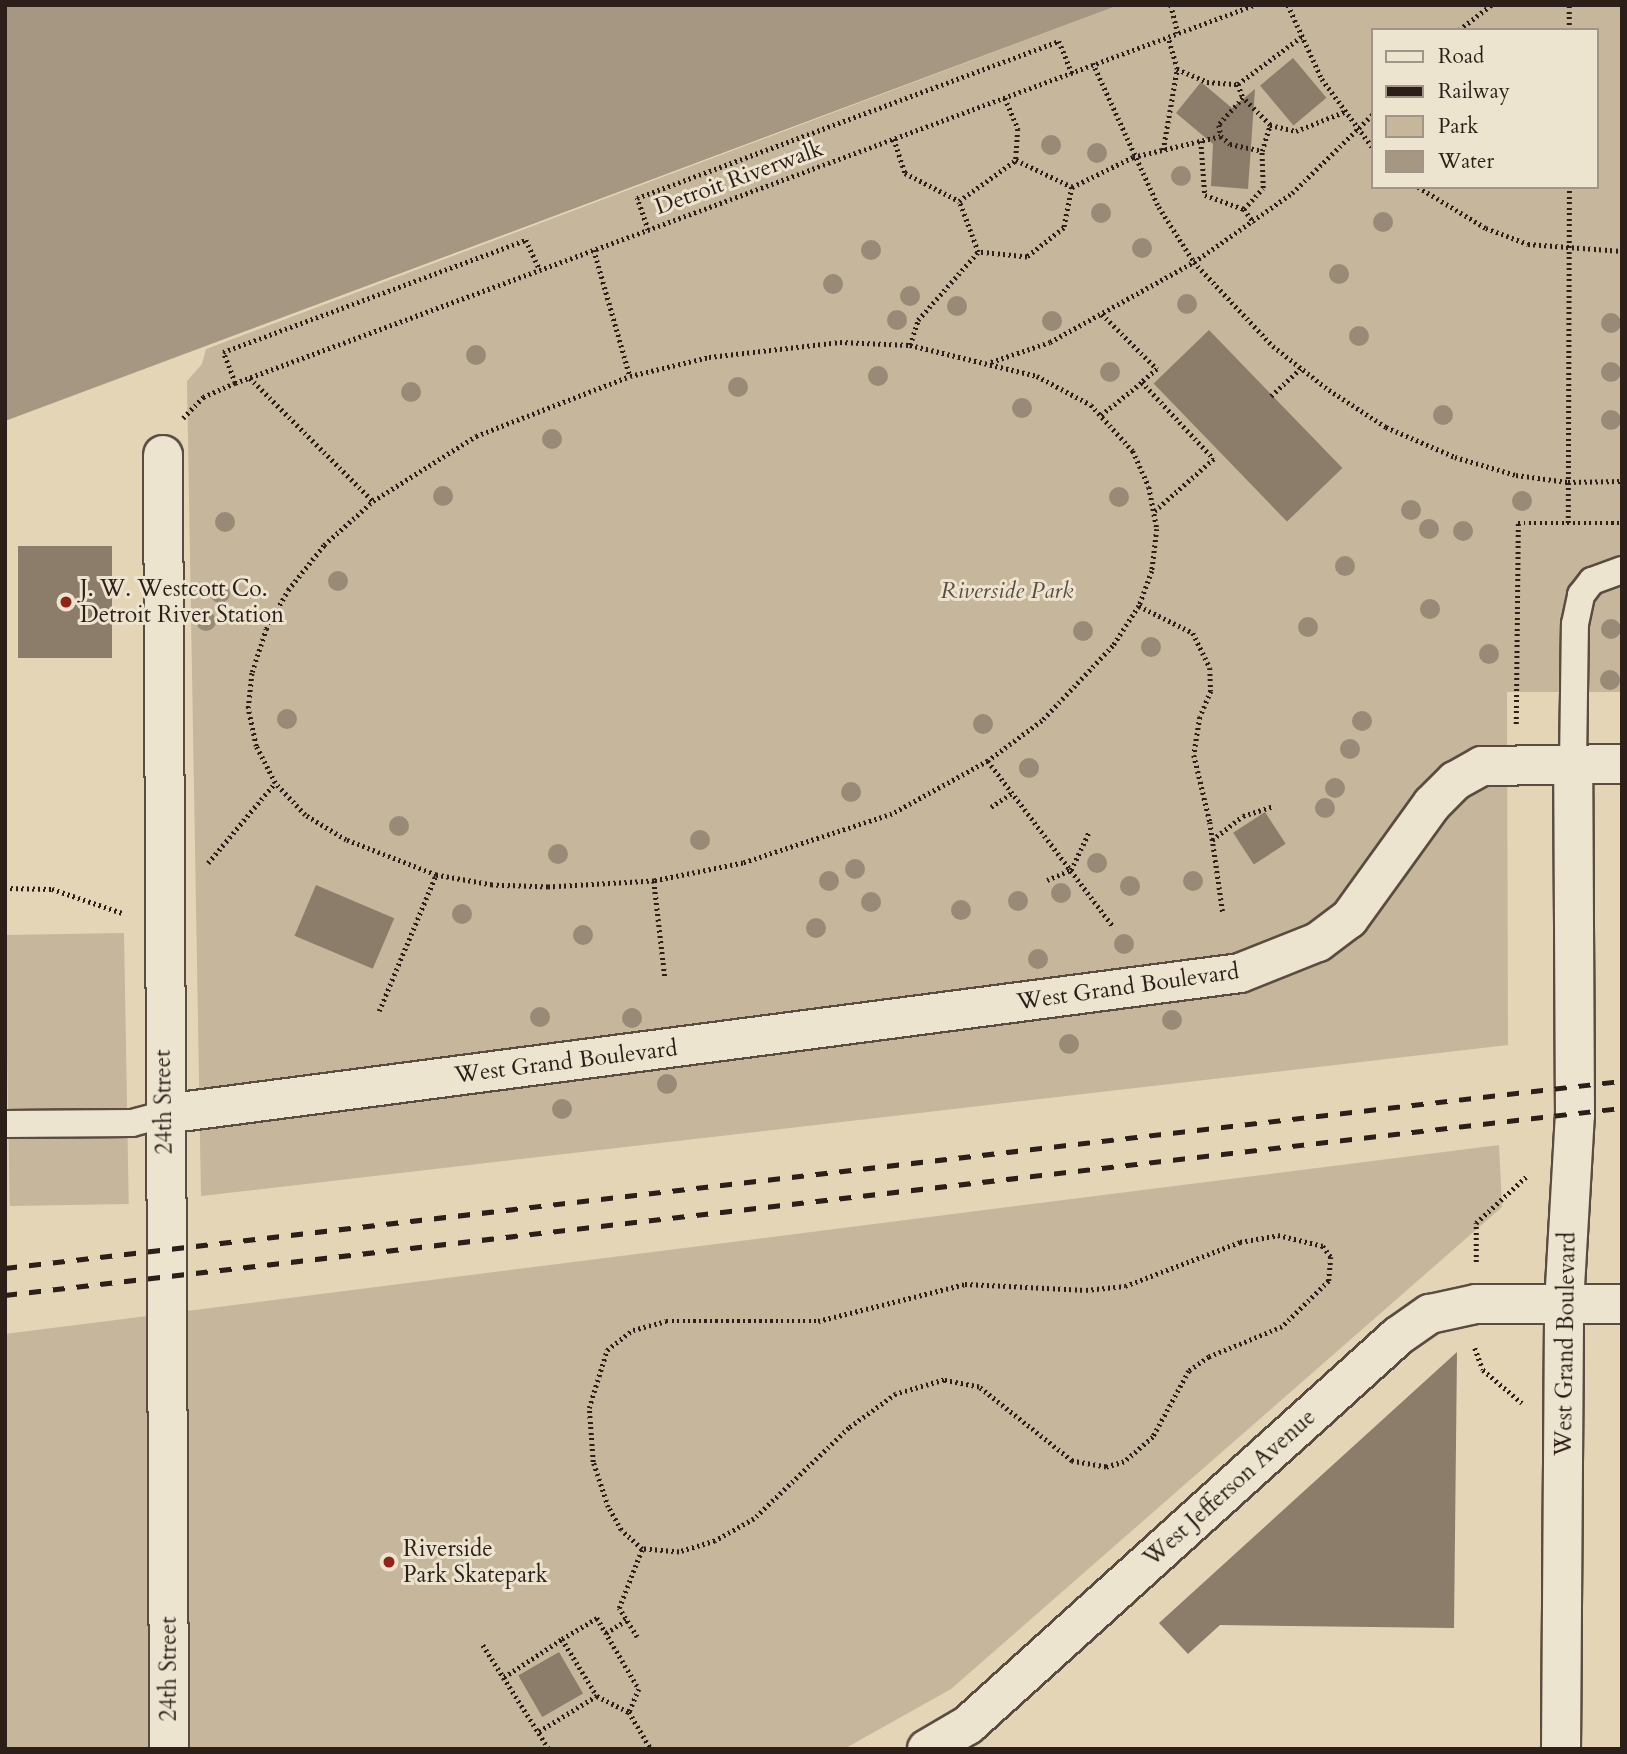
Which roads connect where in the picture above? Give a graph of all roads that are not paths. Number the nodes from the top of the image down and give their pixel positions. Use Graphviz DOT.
graph roads {
  1 [pos="163,455"];
  2 [pos="1622,570"];
  3 [pos="1573,764"];
  4 [pos="1622,764"];
  5 [pos="165,1114"];
  6 [pos="5,1124"];
  7 [pos="1564,1304"];
  8 [pos="1622,1304"];
  9 [pos="169,1749"];
  10 [pos="927,1749"];
  11 [pos="1561,1749"];
  1 -- 5 [label="street, 24th Street"];
  2 -- 3 [label="lane"];
  3 -- 4 [label="street"];
  3 -- 5 [label="street, West Grand Boulevard"];
  3 -- 7 [label="street, West Grand Boulevard"];
  5 -- 6 [label="lane"];
  5 -- 9 [label="street, 24th Street"];
  7 -- 8 [label="street, West Jefferson Avenue"];
  7 -- 10 [label="street, West Jefferson Avenue"];
  7 -- 11 [label="street, West Grand Boulevard"];
}
